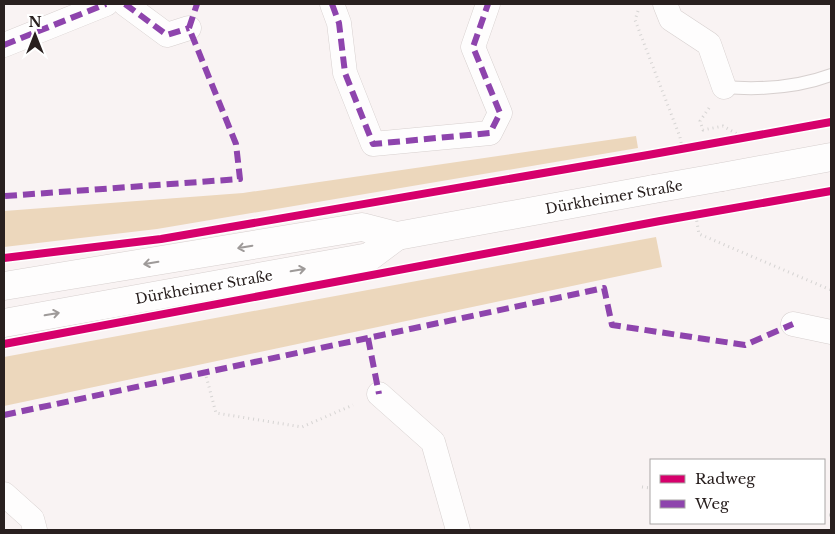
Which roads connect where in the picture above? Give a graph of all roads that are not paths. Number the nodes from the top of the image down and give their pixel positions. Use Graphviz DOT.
graph roads {
  1 [pos="106,4"];
  2 [pos="125,4"];
  3 [pos="332,4"];
  4 [pos="488,4"];
  5 [pos="665,4"];
  6 [pos="188,28"];
  7 [pos="4,45"];
  8 [pos="831,75"];
  9 [pos="724,87"];
  10 [pos="831,157"];
  11 [pos="397,236"];
  12 [pos="4,286"];
  13 [pos="4,323"];
  14 [pos="793,324"];
  15 [pos="831,332"];
  16 [pos="380,394"];
  17 [pos="4,494"];
  18 [pos="35,530"];
  19 [pos="458,530"];
  1 -- 7 [label="street"];
  2 -- 6 [label="street"];
  3 -- 4 [label="street"];
  5 -- 9 [label="street"];
  8 -- 9 [label="lane"];
  10 -- 11 [label="street, Dürkheimer Straße, bridge"];
  11 -- 12 [label="street, Dürkheimer Straße, one-way"];
  13 -- 11 [label="street, Dürkheimer Straße, one-way"];
  14 -- 15 [label="street"];
  16 -- 19 [label="street"];
  17 -- 18 [label="street"];
}
